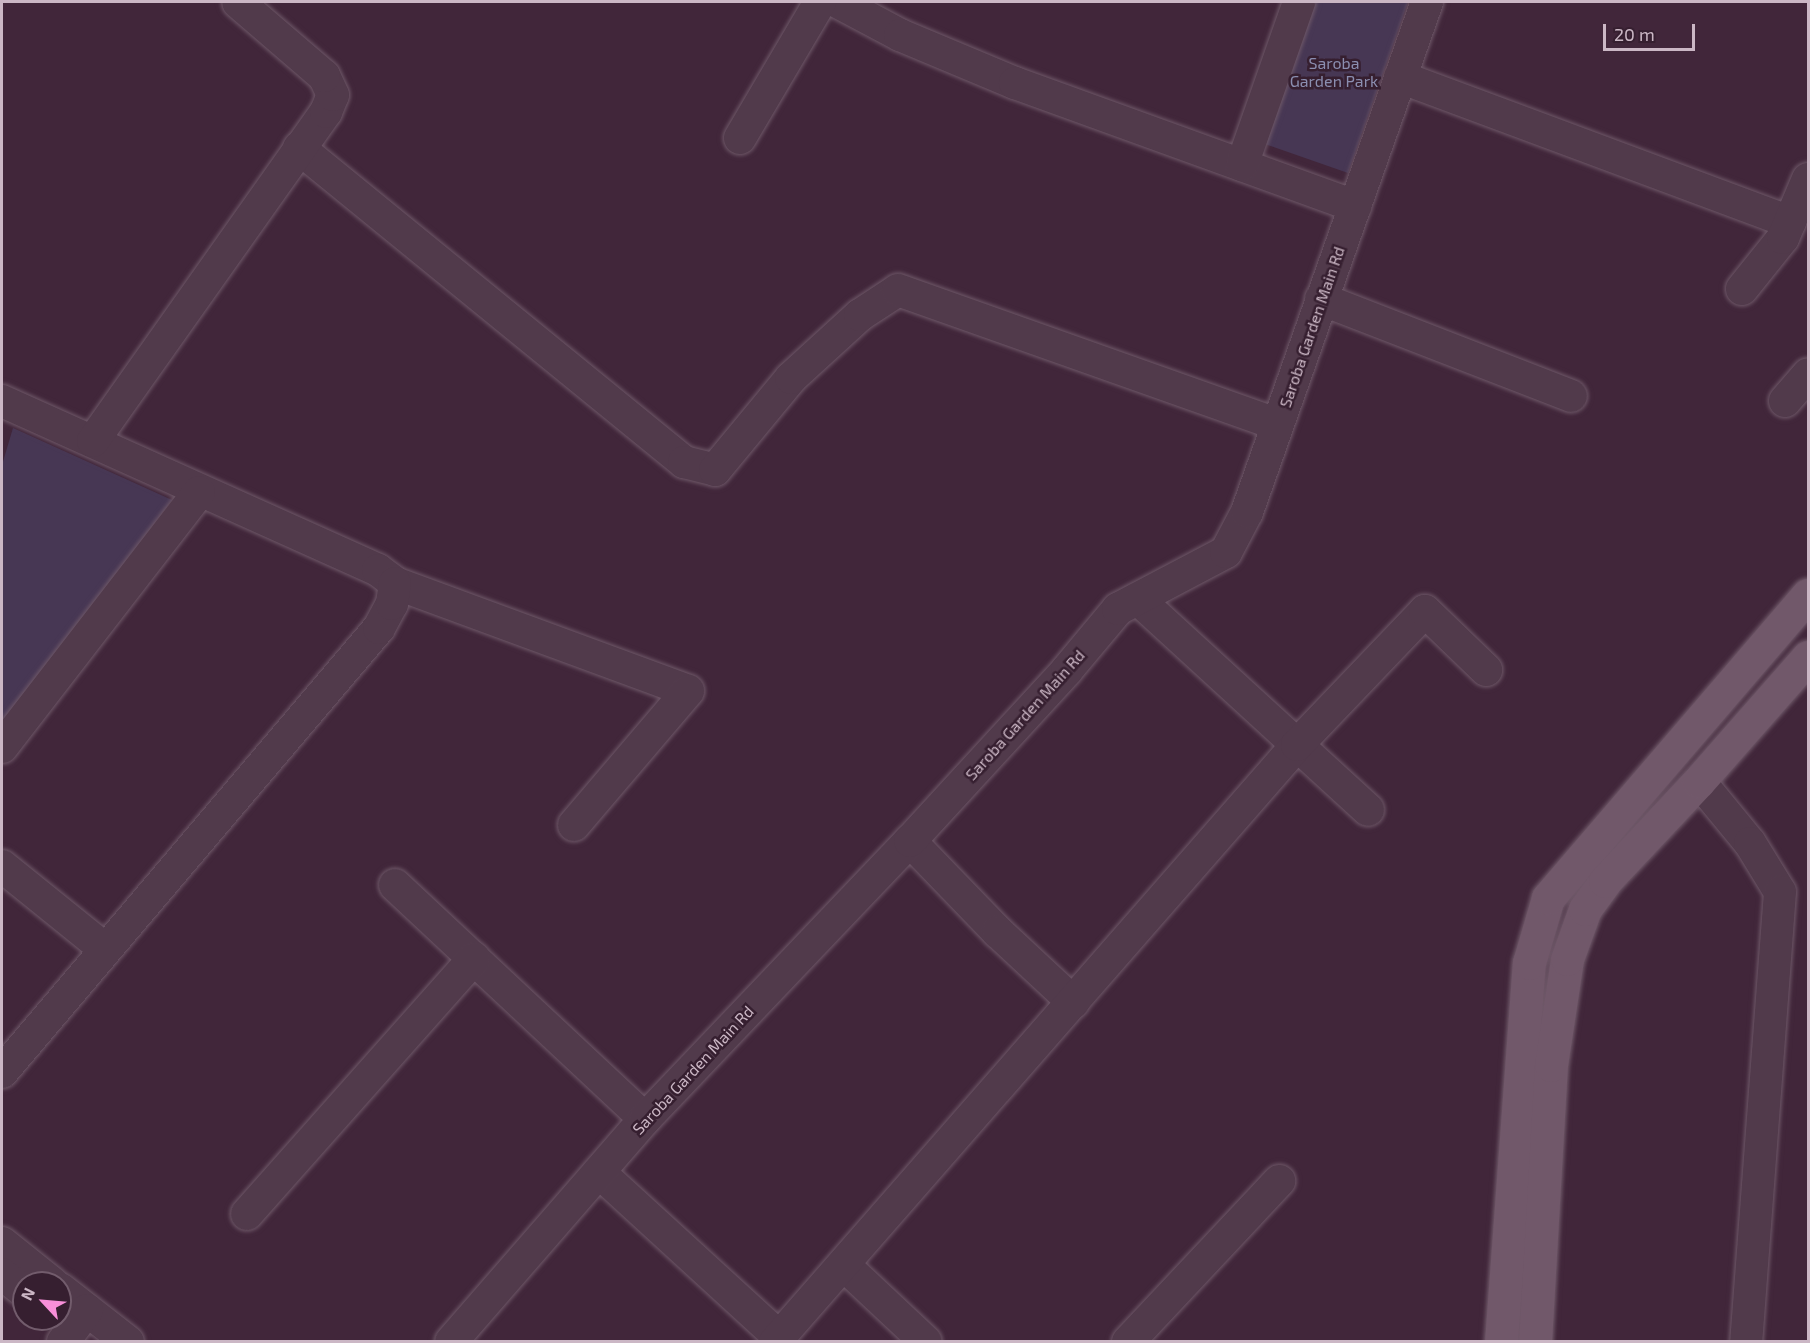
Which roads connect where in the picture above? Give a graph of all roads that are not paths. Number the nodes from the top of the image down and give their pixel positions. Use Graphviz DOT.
graph roads {
  1 [pos="238,2"];
  2 [pos="820,2"];
  3 [pos="838,2"];
  4 [pos="1299,2"];
  5 [pos="1427,2"];
  6 [pos="1400,77"];
  7 [pos="740,138"];
  8 [pos="299,148"];
  9 [pos="1242,165"];
  10 [pos="1809,179"];
  11 [pos="1354,206"];
  12 [pos="1790,222"];
  13 [pos="1742,289"];
  14 [pos="1322,299"];
  15 [pos="1809,375"];
  16 [pos="1570,396"];
  17 [pos="2,401"];
  18 [pos="1785,401"];
  19 [pos="1277,424"];
  20 [pos="93,441"];
  21 [pos="199,492"];
  22 [pos="395,583"];
  23 [pos="1809,595"];
  24 [pos="1138,599"];
  25 [pos="1809,657"];
  26 [pos="1486,670"];
  27 [pos="1297,746"];
  28 [pos="2,747"];
  29 [pos="1699,781"];
  30 [pos="1368,810"];
  31 [pos="574,825"];
  32 [pos="910,841"];
  33 [pos="2,866"];
  34 [pos="395,885"];
  35 [pos="105,950"];
  36 [pos="474,958"];
  37 [pos="1074,1002"];
  38 [pos="2,1072"];
  39 [pos="645,1119"];
  40 [pos="599,1172"];
  41 [pos="1279,1181"];
  42 [pos="247,1215"];
  43 [pos="2,1244"];
  44 [pos="844,1265"];
  45 [pos="37,1271"];
  46 [pos="75,1328"];
  47 [pos="777,1339"];
  48 [pos="128,1341"];
  49 [pos="451,1341"];
  50 [pos="926,1341"];
  51 [pos="1128,1341"];
  52 [pos="1501,1341"];
  53 [pos="1535,1341"];
  54 [pos="1746,1341"];
  1 -- 8 [label="street"];
  2 -- 7 [label="street"];
  3 -- 9 [label="street"];
  4 -- 9 [label="street"];
  5 -- 6 [label="street, Saroba Garden Main Rd"];
  6 -- 11 [label="street, Saroba Garden Main Rd"];
  6 -- 12 [label="street"];
  8 -- 19 [label="street"];
  8 -- 20 [label="street"];
  9 -- 11 [label="street"];
  10 -- 12 [label="street"];
  11 -- 14 [label="street, Saroba Garden Main Rd"];
  12 -- 13 [label="street"];
  14 -- 16 [label="street"];
  14 -- 19 [label="street, Saroba Garden Main Rd"];
  15 -- 18 [label="street"];
  17 -- 20 [label="street"];
  19 -- 24 [label="street, Saroba Garden Main Rd"];
  20 -- 21 [label="street"];
  21 -- 22 [label="street"];
  21 -- 28 [label="street"];
  22 -- 31 [label="street"];
  22 -- 35 [label="street"];
  23 -- 52 [label="main road"];
  24 -- 27 [label="street"];
  24 -- 32 [label="street, Saroba Garden Main Rd"];
  25 -- 29 [label="main road"];
  26 -- 27 [label="street"];
  27 -- 30 [label="street"];
  27 -- 37 [label="street"];
  29 -- 53 [label="main road"];
  29 -- 54 [label="street"];
  32 -- 37 [label="street"];
  32 -- 39 [label="street, Saroba Garden Main Rd"];
  33 -- 35 [label="street"];
  34 -- 36 [label="street"];
  35 -- 38 [label="street"];
  36 -- 39 [label="street"];
  36 -- 42 [label="street"];
  37 -- 44 [label="street"];
  39 -- 40 [label="street, Saroba Garden Main Rd"];
  40 -- 47 [label="street"];
  40 -- 49 [label="street, Saroba Garden Main Rd"];
  41 -- 51 [label="street"];
  43 -- 45 [label="street"];
  44 -- 47 [label="street"];
  44 -- 50 [label="street"];
  46 -- 48 [label="street"];
}
